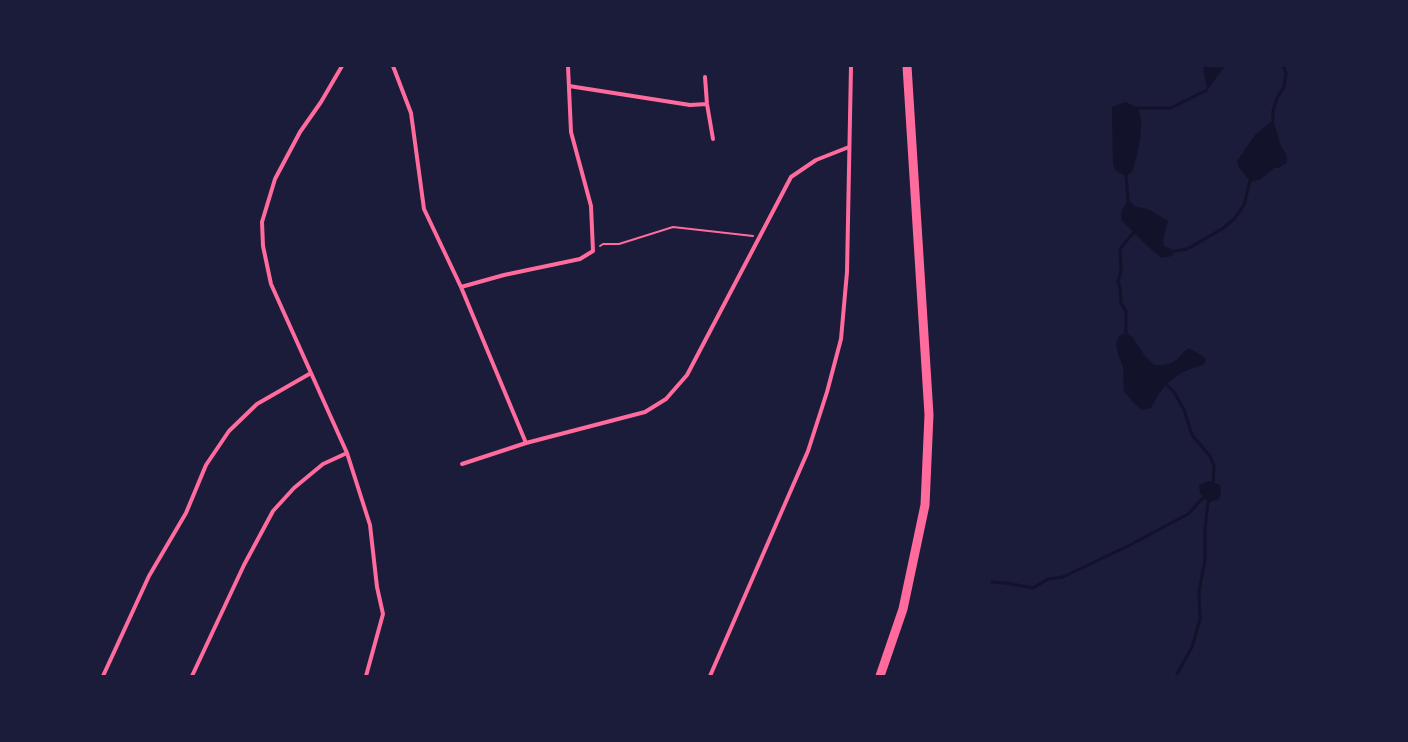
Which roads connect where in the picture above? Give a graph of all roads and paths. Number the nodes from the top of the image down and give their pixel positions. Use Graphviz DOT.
graph roads {
  1 [pos="342,66"];
  2 [pos="393,66"];
  3 [pos="568,66"];
  4 [pos="851,66"];
  5 [pos="907,66"];
  6 [pos="705,77"];
  7 [pos="569,86"];
  8 [pos="707,104"];
  9 [pos="713,139"];
  10 [pos="849,147"];
  11 [pos="760,237"];
  12 [pos="593,250"];
  13 [pos="461,287"];
  14 [pos="311,374"];
  15 [pos="526,442"];
  16 [pos="347,453"];
  17 [pos="462,464"];
  18 [pos="103,676"];
  19 [pos="192,676"];
  20 [pos="366,676"];
  21 [pos="710,676"];
  22 [pos="880,676"];
  1 -- 14 [label="street"];
  2 -- 13 [label="street"];
  3 -- 7 [label="street"];
  4 -- 10 [label="street"];
  5 -- 22 [label="main road"];
  6 -- 8 [label="street"];
  7 -- 8 [label="street"];
  7 -- 12 [label="street"];
  8 -- 9 [label="street"];
  10 -- 11 [label="street"];
  10 -- 21 [label="street"];
  11 -- 12 [label="path"];
  11 -- 15 [label="street"];
  12 -- 13 [label="street"];
  13 -- 15 [label="street"];
  14 -- 16 [label="street"];
  14 -- 18 [label="street"];
  15 -- 17 [label="street"];
  16 -- 19 [label="street"];
  16 -- 20 [label="street"];
}
